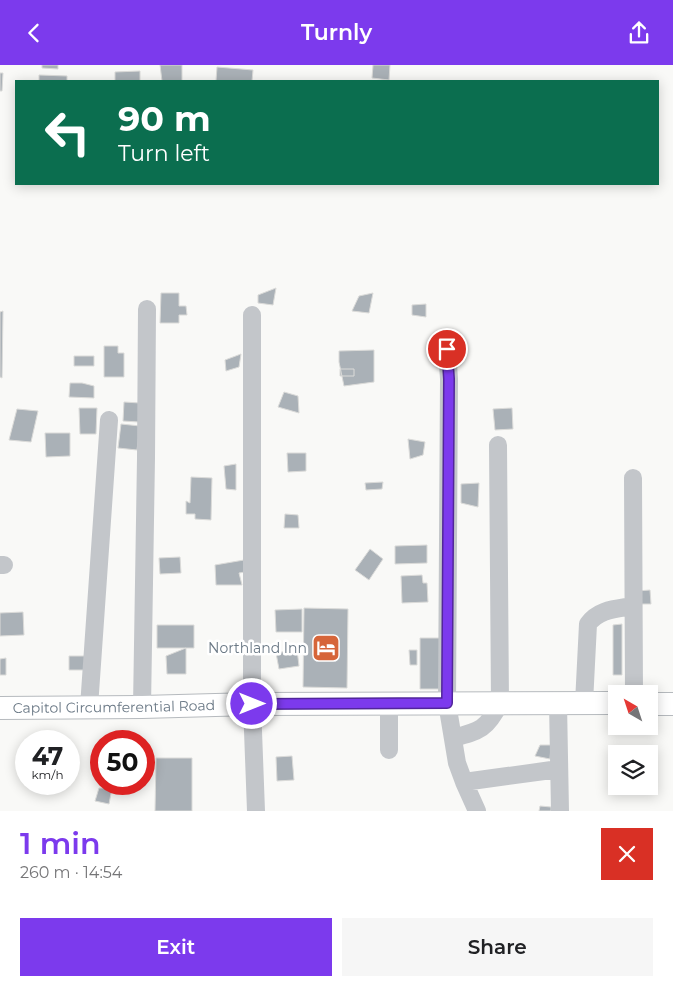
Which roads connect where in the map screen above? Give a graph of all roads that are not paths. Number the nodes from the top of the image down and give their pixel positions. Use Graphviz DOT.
graph roads {
  1 [pos="147,309"];
  2 [pos="252,315"];
  3 [pos="447,349"];
  4 [pos="109,420"];
  5 [pos="498,445"];
  6 [pos="633,478"];
  7 [pos="633,606"];
  8 [pos="634,685"];
  9 [pos="389,703"];
  10 [pos="447,703"];
  11 [pos="500,703"];
  12 [pos="558,703"];
  13 [pos="584,703"];
  14 [pos="608,703"];
  15 [pos="252,704"];
  16 [pos="658,704"];
  17 [pos="673,704"];
  18 [pos="89,707"];
  19 [pos="142,707"];
  20 [pos="0,708"];
  21 [pos="452,738"];
  22 [pos="389,750"];
  23 [pos="560,769"];
  24 [pos="464,782"];
  25 [pos="256,811"];
  26 [pos="477,811"];
  27 [pos="560,811"];
  1 -- 19 [label="street"];
  2 -- 15 [label="street"];
  3 -- 10 [label="street"];
  4 -- 18 [label="street"];
  5 -- 11 [label="street"];
  6 -- 7 [label="street"];
  7 -- 8 [label="street"];
  7 -- 13 [label="street"];
  9 -- 10 [label="main road, Capitol Circumferential Road"];
  9 -- 15 [label="main road, Capitol Circumferential Road"];
  9 -- 22 [label="street"];
  10 -- 11 [label="main road, Capitol Circumferential Road"];
  10 -- 21 [label="street"];
  11 -- 12 [label="main road, Capitol Circumferential Road"];
  11 -- 21 [label="street"];
  12 -- 13 [label="main road, Capitol Circumferential Road"];
  12 -- 23 [label="street"];
  13 -- 14 [label="main road, Capitol Circumferential Road"];
  15 -- 19 [label="main road, Capitol Circumferential Road"];
  15 -- 25 [label="street"];
  16 -- 17 [label="main road"];
  18 -- 19 [label="main road, Capitol Circumferential Road"];
  18 -- 20 [label="main road, Capitol Circumferential Road"];
  21 -- 24 [label="street"];
  23 -- 24 [label="street"];
  23 -- 27 [label="street"];
  24 -- 26 [label="street"];
}
